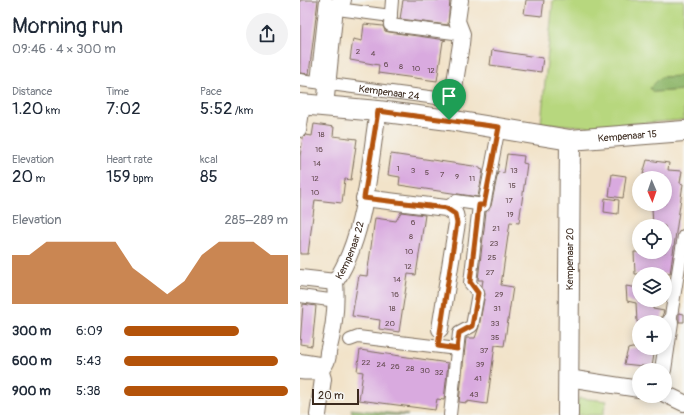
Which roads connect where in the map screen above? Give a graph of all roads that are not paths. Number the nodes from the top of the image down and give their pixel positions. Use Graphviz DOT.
graph roads {
  1 [pos="392,0"];
  2 [pos="460,0"];
  3 [pos="332,4"];
  4 [pos="391,16"];
  5 [pos="462,34"];
  6 [pos="300,80"];
  7 [pos="322,83"];
  8 [pos="452,100"];
  9 [pos="302,104"];
  10 [pos="325,107"];
  11 [pos="378,111"];
  12 [pos="449,120"];
  13 [pos="499,127"];
  14 [pos="300,131"];
  15 [pos="684,131"];
  16 [pos="570,140"];
  17 [pos="364,198"];
  18 [pos="479,205"];
  19 [pos="446,208"];
  20 [pos="684,236"];
  21 [pos="300,278"];
  22 [pos="335,282"];
  23 [pos="300,296"];
  24 [pos="337,301"];
  25 [pos="671,315"];
  26 [pos="440,329"];
  27 [pos="350,340"];
  28 [pos="438,346"];
  29 [pos="457,349"];
  30 [pos="300,360"];
  31 [pos="323,367"];
  32 [pos="300,371"];
  33 [pos="568,378"];
  34 [pos="632,388"];
  35 [pos="672,397"];
  36 [pos="684,403"];
  37 [pos="318,415"];
  38 [pos="450,415"];
  39 [pos="568,415"];
  1 -- 4 [label="street"];
  2 -- 5 [label="street"];
  3 -- 4 [label="street"];
  3 -- 7 [label="street"];
  4 -- 5 [label="street"];
  5 -- 8 [label="street"];
  6 -- 7 [label="street, Kempenaar 24"];
  7 -- 8 [label="street, Kempenaar 24"];
  7 -- 10 [label="street"];
  8 -- 12 [label="street"];
  9 -- 10 [label="street, Kempenaar 15"];
  9 -- 14 [label="street"];
  10 -- 11 [label="street, Kempenaar 15"];
  11 -- 12 [label="street, Kempenaar 15"];
  11 -- 17 [label="street, Kempenaar 22"];
  12 -- 13 [label="street, Kempenaar 15"];
  13 -- 16 [label="street, Kempenaar 15"];
  13 -- 18 [label="street"];
  15 -- 16 [label="street, Kempenaar 15"];
  16 -- 33 [label="street, Kempenaar 20"];
  17 -- 19 [label="street"];
  17 -- 22 [label="street, Kempenaar 22"];
  18 -- 19 [label="street"];
  18 -- 29 [label="street"];
  19 -- 26 [label="street"];
  20 -- 25 [label="street"];
  21 -- 22 [label="street"];
  22 -- 24 [label="street, Kempenaar 22"];
  23 -- 24 [label="street"];
  24 -- 31 [label="street, Kempenaar 22"];
  26 -- 28 [label="street"];
  27 -- 28 [label="street"];
  28 -- 29 [label="street"];
  29 -- 38 [label="street"];
  30 -- 31 [label="street"];
  31 -- 32 [label="street"];
  31 -- 37 [label="street, Kempenaar 22"];
  33 -- 34 [label="street"];
  33 -- 39 [label="street, Kempenaar 20"];
  35 -- 36 [label="street"];
}
